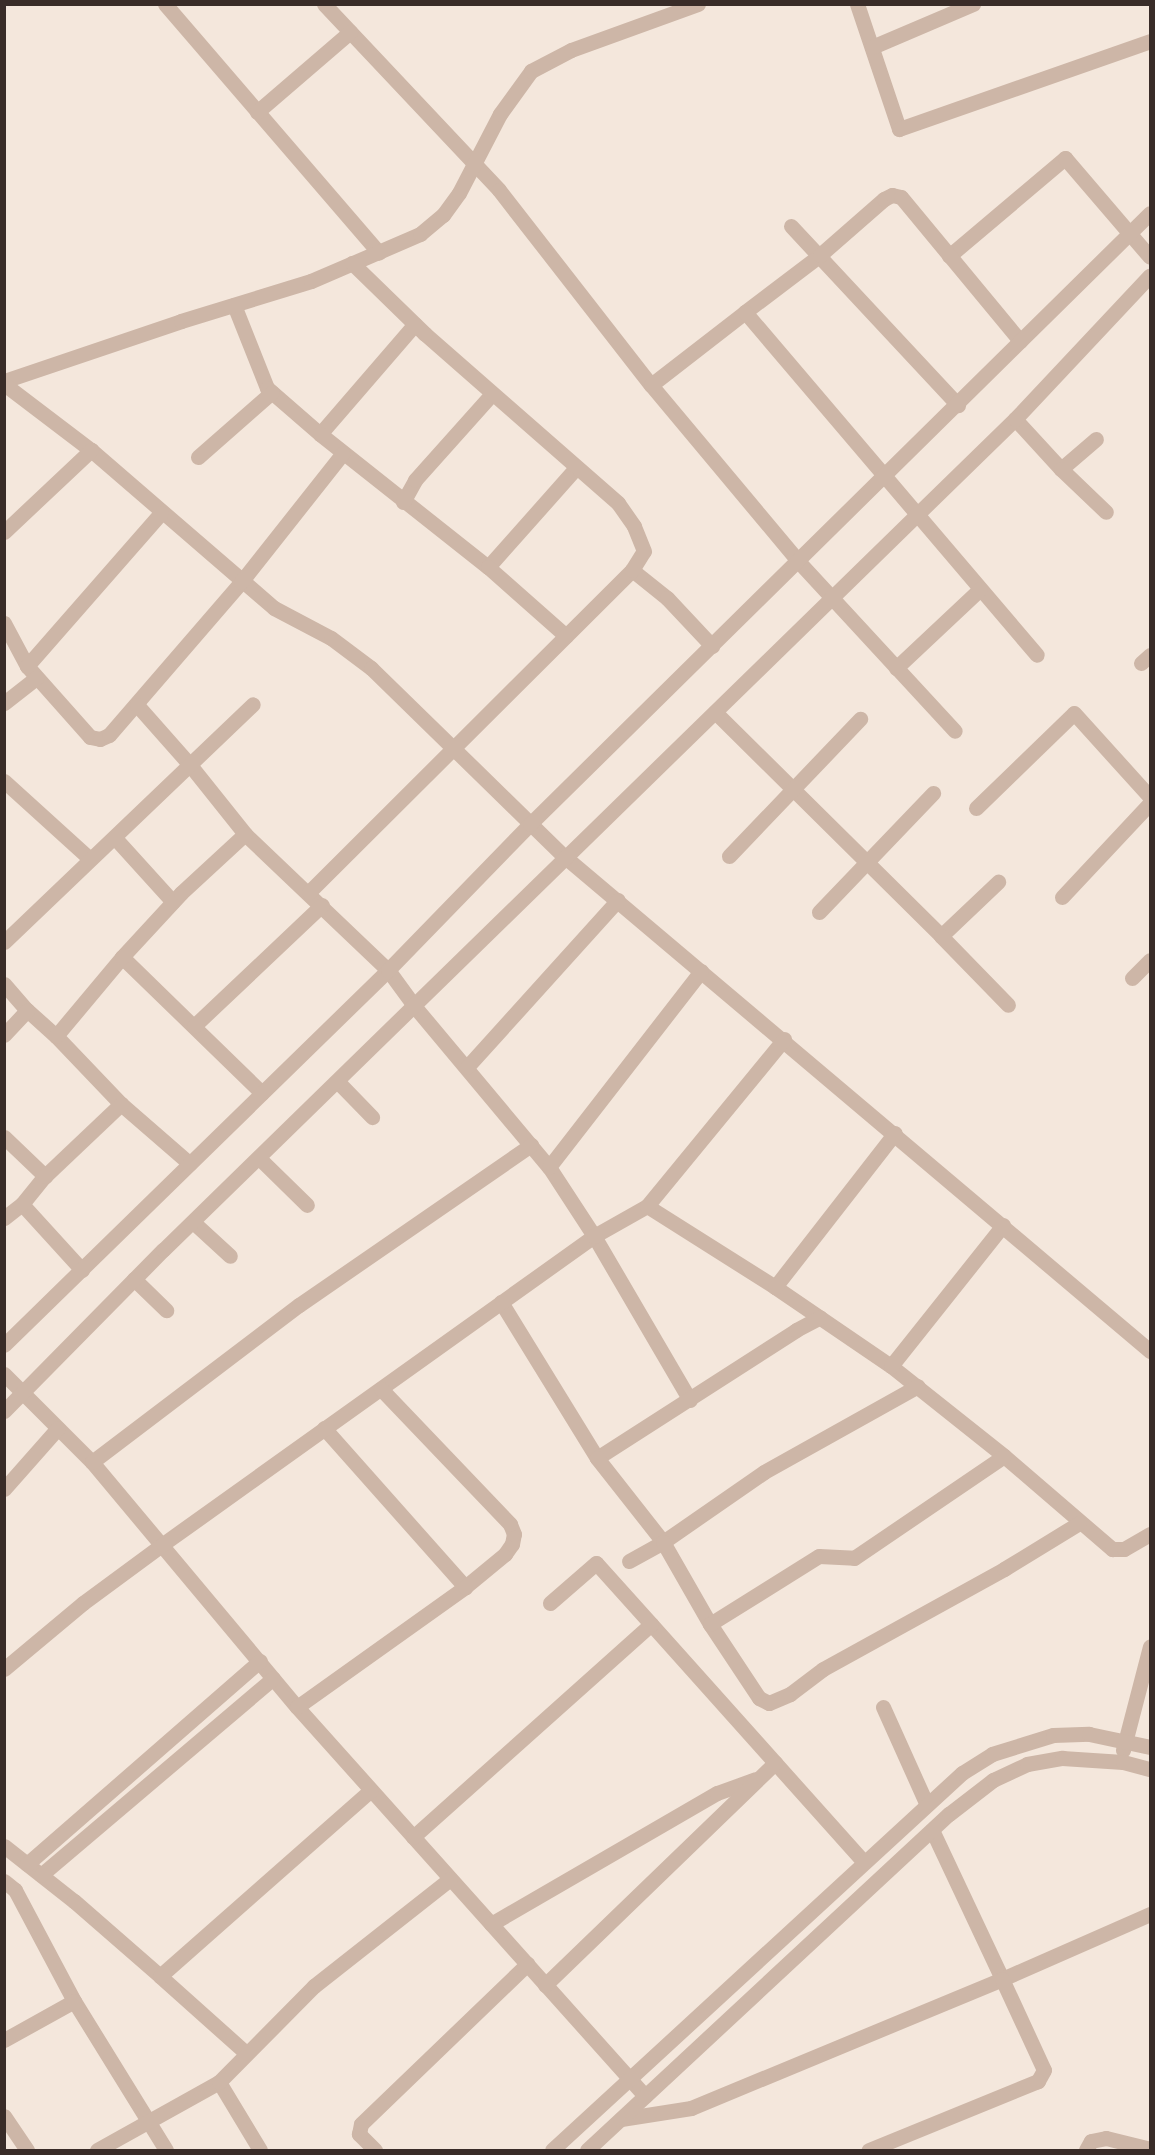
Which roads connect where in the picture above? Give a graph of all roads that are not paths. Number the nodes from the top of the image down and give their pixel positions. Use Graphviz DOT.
graph roads {
  1 [pos="165,4"];
  2 [pos="324,4"];
  3 [pos="698,4"];
  4 [pos="857,4"];
  5 [pos="973,4"];
  6 [pos="350,32"];
  7 [pos="1150,40"];
  8 [pos="872,47"];
  9 [pos="256,112"];
  10 [pos="474,166"];
  11 [pos="1150,213"];
  12 [pos="791,226"];
  13 [pos="1131,233"];
  14 [pos="379,253"];
  15 [pos="820,255"];
  16 [pos="949,256"];
  17 [pos="1150,257"];
  18 [pos="352,262"];
  19 [pos="1150,275"];
  20 [pos="234,305"];
  21 [pos="746,312"];
  22 [pos="415,324"];
  23 [pos="1020,341"];
  24 [pos="4,383"];
  25 [pos="651,385"];
  26 [pos="272,392"];
  27 [pos="492,394"];
  28 [pos="958,405"];
  29 [pos="1015,419"];
  30 [pos="320,434"];
  31 [pos="1096,439"];
  32 [pos="91,450"];
  33 [pos="343,453"];
  34 [pos="198,457"];
  35 [pos="576,468"];
  36 [pos="1061,469"];
  37 [pos="884,475"];
  38 [pos="404,502"];
  39 [pos="1106,512"];
  40 [pos="161,513"];
  41 [pos="918,515"];
  42 [pos="4,532"];
  43 [pos="798,561"];
  44 [pos="488,567"];
  45 [pos="632,570"];
  46 [pos="241,582"];
  47 [pos="980,589"];
  48 [pos="833,599"];
  49 [pos="4,623"];
  50 [pos="566,636"];
  51 [pos="712,646"];
  52 [pos="1037,655"];
  53 [pos="896,668"];
  54 [pos="31,672"];
  55 [pos="4,703"];
  56 [pos="253,704"];
  57 [pos="137,705"];
  58 [pos="715,712"];
  59 [pos="860,719"];
  60 [pos="955,731"];
  61 [pos="454,749"];
  62 [pos="190,765"];
  63 [pos="4,781"];
  64 [pos="793,787"];
  65 [pos="933,794"];
  66 [pos="1150,797"];
  67 [pos="1150,803"];
  68 [pos="976,808"];
  69 [pos="530,824"];
  70 [pos="245,834"];
  71 [pos="115,838"];
  72 [pos="729,856"];
  73 [pos="565,857"];
  74 [pos="89,858"];
  75 [pos="866,861"];
  76 [pos="998,882"];
  77 [pos="309,892"];
  78 [pos="1062,897"];
  79 [pos="618,900"];
  80 [pos="173,902"];
  81 [pos="322,905"];
  82 [pos="819,912"];
  83 [pos="941,936"];
  84 [pos="4,942"];
  85 [pos="122,957"];
  86 [pos="1150,960"];
  87 [pos="388,970"];
  88 [pos="700,971"];
  89 [pos="1132,978"];
  90 [pos="4,984"];
  91 [pos="1008,1005"];
  92 [pos="415,1007"];
  93 [pos="27,1010"];
  94 [pos="194,1026"];
  95 [pos="4,1035"];
  96 [pos="56,1036"];
  97 [pos="784,1039"];
  98 [pos="467,1066"];
  99 [pos="338,1082"];
  100 [pos="262,1093"];
  101 [pos="121,1104"];
  102 [pos="372,1117"];
  103 [pos="895,1133"];
  104 [pos="4,1137"];
  105 [pos="531,1145"];
  106 [pos="259,1158"];
  107 [pos="190,1164"];
  108 [pos="549,1167"];
  109 [pos="45,1176"];
  110 [pos="22,1204"];
  111 [pos="307,1205"];
  112 [pos="647,1206"];
  113 [pos="4,1218"];
  114 [pos="193,1222"];
  115 [pos="1002,1225"];
  116 [pos="594,1236"];
  117 [pos="230,1256"];
  118 [pos="82,1270"];
  119 [pos="134,1279"];
  120 [pos="775,1287"];
  121 [pos="501,1302"];
  122 [pos="166,1310"];
  123 [pos="820,1317"];
  124 [pos="4,1345"];
  125 [pos="1150,1351"];
  126 [pos="891,1366"];
  127 [pos="4,1374"];
  128 [pos="918,1386"];
  129 [pos="381,1389"];
  130 [pos="23,1392"];
  131 [pos="690,1400"];
  132 [pos="4,1411"];
  133 [pos="58,1428"];
  134 [pos="324,1428"];
  135 [pos="1004,1456"];
  136 [pos="597,1458"];
  137 [pos="92,1462"];
  138 [pos="4,1488"];
  139 [pos="1079,1522"];
  140 [pos="1150,1534"];
  141 [pos="663,1542"];
  142 [pos="163,1544"];
  143 [pos="629,1561"];
  144 [pos="465,1587"];
  145 [pos="550,1603"];
  146 [pos="651,1624"];
  147 [pos="710,1624"];
  148 [pos="1150,1646"];
  149 [pos="260,1661"];
  150 [pos="4,1670"];
  151 [pos="273,1678"];
  152 [pos="297,1707"];
  153 [pos="884,1707"];
  154 [pos="203,1710"];
  155 [pos="216,1726"];
  156 [pos="1124,1742"];
  157 [pos="1150,1747"];
  158 [pos="1123,1762"];
  159 [pos="775,1763"];
  160 [pos="1150,1769"];
  161 [pos="760,1778"];
  162 [pos="371,1790"];
  163 [pos="927,1804"];
  164 [pos="932,1830"];
  165 [pos="413,1837"];
  166 [pos="4,1846"];
  167 [pos="864,1862"];
  168 [pos="27,1864"];
  169 [pos="41,1875"];
  170 [pos="450,1878"];
  171 [pos="4,1881"];
  172 [pos="1150,1914"];
  173 [pos="491,1924"];
  174 [pos="527,1964"];
  175 [pos="160,1976"];
  176 [pos="1002,1979"];
  177 [pos="545,1984"];
  178 [pos="74,2001"];
  179 [pos="4,2040"];
  180 [pos="246,2053"];
  181 [pos="628,2079"];
  182 [pos="219,2082"];
  183 [pos="645,2096"];
  184 [pos="4,2116"];
  185 [pos="621,2119"];
  186 [pos="149,2122"];
  187 [pos="1150,2149"];
  188 [pos="27,2151"];
  189 [pos="97,2151"];
  190 [pos="166,2151"];
  191 [pos="260,2151"];
  192 [pos="375,2151"];
  193 [pos="552,2151"];
  194 [pos="587,2151"];
  195 [pos="869,2151"];
  196 [pos="1086,2151"];
  1 -- 9 [label="street"];
  2 -- 6 [label="street"];
  3 -- 10 [label="street"];
  4 -- 8 [label="street"];
  5 -- 8 [label="street"];
  6 -- 9 [label="street"];
  6 -- 10 [label="street"];
  7 -- 8 [label="street"];
  9 -- 14 [label="street"];
  10 -- 14 [label="street"];
  10 -- 25 [label="street"];
  11 -- 13 [label="street"];
  12 -- 15 [label="street"];
  13 -- 16 [label="street"];
  13 -- 17 [label="street"];
  13 -- 23 [label="street"];
  14 -- 18 [label="street"];
  15 -- 16 [label="street"];
  15 -- 21 [label="street"];
  15 -- 28 [label="street"];
  16 -- 23 [label="street"];
  18 -- 20 [label="street"];
  18 -- 22 [label="street"];
  19 -- 29 [label="street"];
  20 -- 24 [label="street"];
  20 -- 26 [label="street"];
  21 -- 25 [label="street"];
  21 -- 37 [label="street"];
  22 -- 27 [label="street"];
  22 -- 30 [label="street"];
  23 -- 28 [label="street"];
  24 -- 32 [label="street"];
  25 -- 43 [label="street"];
  26 -- 30 [label="street"];
  26 -- 34 [label="street"];
  27 -- 35 [label="street"];
  27 -- 38 [label="street"];
  28 -- 37 [label="street"];
  29 -- 36 [label="street"];
  29 -- 41 [label="street"];
  30 -- 33 [label="street"];
  31 -- 36 [label="street"];
  32 -- 40 [label="street"];
  32 -- 42 [label="street"];
  33 -- 38 [label="street"];
  33 -- 46 [label="street"];
  35 -- 44 [label="street"];
  35 -- 45 [label="street"];
  36 -- 39 [label="street"];
  37 -- 41 [label="street"];
  37 -- 43 [label="street"];
  38 -- 44 [label="street"];
  40 -- 46 [label="street"];
  40 -- 54 [label="street"];
  41 -- 47 [label="street"];
  41 -- 48 [label="street"];
  43 -- 48 [label="street"];
  43 -- 51 [label="street"];
  44 -- 50 [label="street"];
  45 -- 50 [label="street"];
  45 -- 51 [label="street"];
  46 -- 57 [label="street"];
  46 -- 61 [label="street"];
  47 -- 52 [label="street"];
  47 -- 53 [label="street"];
  48 -- 53 [label="street"];
  48 -- 58 [label="street"];
  49 -- 54 [label="street"];
  50 -- 61 [label="street"];
  51 -- 69 [label="street"];
  53 -- 60 [label="street"];
  54 -- 55 [label="street"];
  54 -- 57 [label="street"];
  56 -- 62 [label="street"];
  57 -- 62 [label="street"];
  58 -- 64 [label="street"];
  58 -- 73 [label="street"];
  59 -- 64 [label="street"];
  61 -- 69 [label="street"];
  61 -- 77 [label="street"];
  62 -- 70 [label="street"];
  62 -- 71 [label="street"];
  63 -- 74 [label="street"];
  64 -- 72 [label="street"];
  64 -- 75 [label="street"];
  65 -- 75 [label="street"];
  66 -- 68 [label="street"];
  67 -- 78 [label="street"];
  69 -- 73 [label="street"];
  69 -- 87 [label="street"];
  70 -- 77 [label="street"];
  70 -- 80 [label="street"];
  71 -- 74 [label="street"];
  71 -- 80 [label="street"];
  73 -- 79 [label="street"];
  73 -- 92 [label="street"];
  74 -- 84 [label="street"];
  75 -- 82 [label="street"];
  75 -- 83 [label="street"];
  76 -- 83 [label="street"];
  77 -- 81 [label="street"];
  79 -- 88 [label="street"];
  79 -- 98 [label="street"];
  80 -- 85 [label="street"];
  81 -- 87 [label="street"];
  81 -- 94 [label="street"];
  83 -- 91 [label="street"];
  85 -- 94 [label="street"];
  85 -- 96 [label="street"];
  86 -- 89 [label="street"];
  87 -- 92 [label="street"];
  87 -- 100 [label="street"];
  88 -- 97 [label="street"];
  88 -- 108 [label="street"];
  90 -- 93 [label="street"];
  92 -- 98 [label="street"];
  92 -- 99 [label="street"];
  93 -- 95 [label="street"];
  93 -- 96 [label="street"];
  94 -- 100 [label="street"];
  96 -- 101 [label="street"];
  97 -- 103 [label="street"];
  97 -- 112 [label="street"];
  98 -- 105 [label="street"];
  99 -- 102 [label="street"];
  99 -- 106 [label="street"];
  100 -- 107 [label="street"];
  101 -- 107 [label="street"];
  101 -- 109 [label="street"];
  103 -- 115 [label="street"];
  103 -- 120 [label="street"];
  104 -- 109 [label="street"];
  105 -- 108 [label="street"];
  105 -- 137 [label="street"];
  106 -- 111 [label="street"];
  106 -- 114 [label="street"];
  107 -- 118 [label="street"];
  108 -- 116 [label="street"];
  109 -- 110 [label="street"];
  110 -- 113 [label="street"];
  110 -- 118 [label="street"];
  112 -- 116 [label="street"];
  112 -- 120 [label="street"];
  114 -- 117 [label="street"];
  114 -- 119 [label="street"];
  115 -- 125 [label="street"];
  115 -- 126 [label="street"];
  116 -- 121 [label="street"];
  116 -- 131 [label="street"];
  118 -- 124 [label="street"];
  119 -- 122 [label="street"];
  119 -- 130 [label="street"];
  120 -- 123 [label="street"];
  121 -- 129 [label="street"];
  121 -- 136 [label="street"];
  123 -- 126 [label="street"];
  123 -- 131 [label="street"];
  126 -- 128 [label="street"];
  127 -- 130 [label="street"];
  128 -- 135 [label="street"];
  128 -- 141 [label="street"];
  129 -- 134 [label="street"];
  129 -- 144 [label="street"];
  130 -- 132 [label="street"];
  130 -- 133 [label="street"];
  131 -- 136 [label="street"];
  133 -- 137 [label="street"];
  133 -- 138 [label="street"];
  134 -- 142 [label="street"];
  134 -- 144 [label="street"];
  135 -- 139 [label="street"];
  135 -- 147 [label="street"];
  136 -- 141 [label="street"];
  137 -- 142 [label="street"];
  139 -- 140 [label="street"];
  139 -- 147 [label="street"];
  141 -- 143 [label="street"];
  141 -- 147 [label="street"];
  142 -- 149 [label="street"];
  142 -- 150 [label="street"];
  144 -- 152 [label="street"];
  145 -- 146 [label="street"];
  146 -- 159 [label="street"];
  146 -- 165 [label="street"];
  148 -- 156 [label="street"];
  149 -- 151 [label="street"];
  149 -- 154 [label="street"];
  151 -- 152 [label="street"];
  151 -- 155 [label="street"];
  152 -- 162 [label="street"];
  153 -- 163 [label="street"];
  154 -- 155 [label="street"];
  154 -- 168 [label="street"];
  155 -- 169 [label="street"];
  156 -- 157 [label="street"];
  156 -- 158 [label="street"];
  156 -- 163 [label="street"];
  158 -- 160 [label="street"];
  158 -- 164 [label="street"];
  159 -- 161 [label="street"];
  159 -- 167 [label="street"];
  161 -- 173 [label="street"];
  161 -- 177 [label="street"];
  162 -- 165 [label="street"];
  162 -- 175 [label="street"];
  163 -- 167 [label="street"];
  164 -- 176 [label="street"];
  164 -- 183 [label="street"];
  165 -- 170 [label="street"];
  166 -- 168 [label="street"];
  167 -- 181 [label="street"];
  168 -- 169 [label="street"];
  169 -- 175 [label="street"];
  170 -- 173 [label="street"];
  170 -- 180 [label="street"];
  171 -- 178 [label="street"];
  172 -- 176 [label="street"];
  173 -- 174 [label="street"];
  174 -- 177 [label="street"];
  174 -- 192 [label="street"];
  175 -- 180 [label="street"];
  176 -- 185 [label="street"];
  176 -- 195 [label="street"];
  177 -- 181 [label="street"];
  178 -- 179 [label="street"];
  178 -- 186 [label="street"];
  180 -- 182 [label="street"];
  181 -- 183 [label="street"];
  181 -- 193 [label="street"];
  182 -- 186 [label="street"];
  182 -- 191 [label="street"];
  183 -- 185 [label="street"];
  184 -- 188 [label="street"];
  185 -- 194 [label="street"];
  186 -- 189 [label="street"];
  186 -- 190 [label="street"];
  187 -- 196 [label="street"];
}
